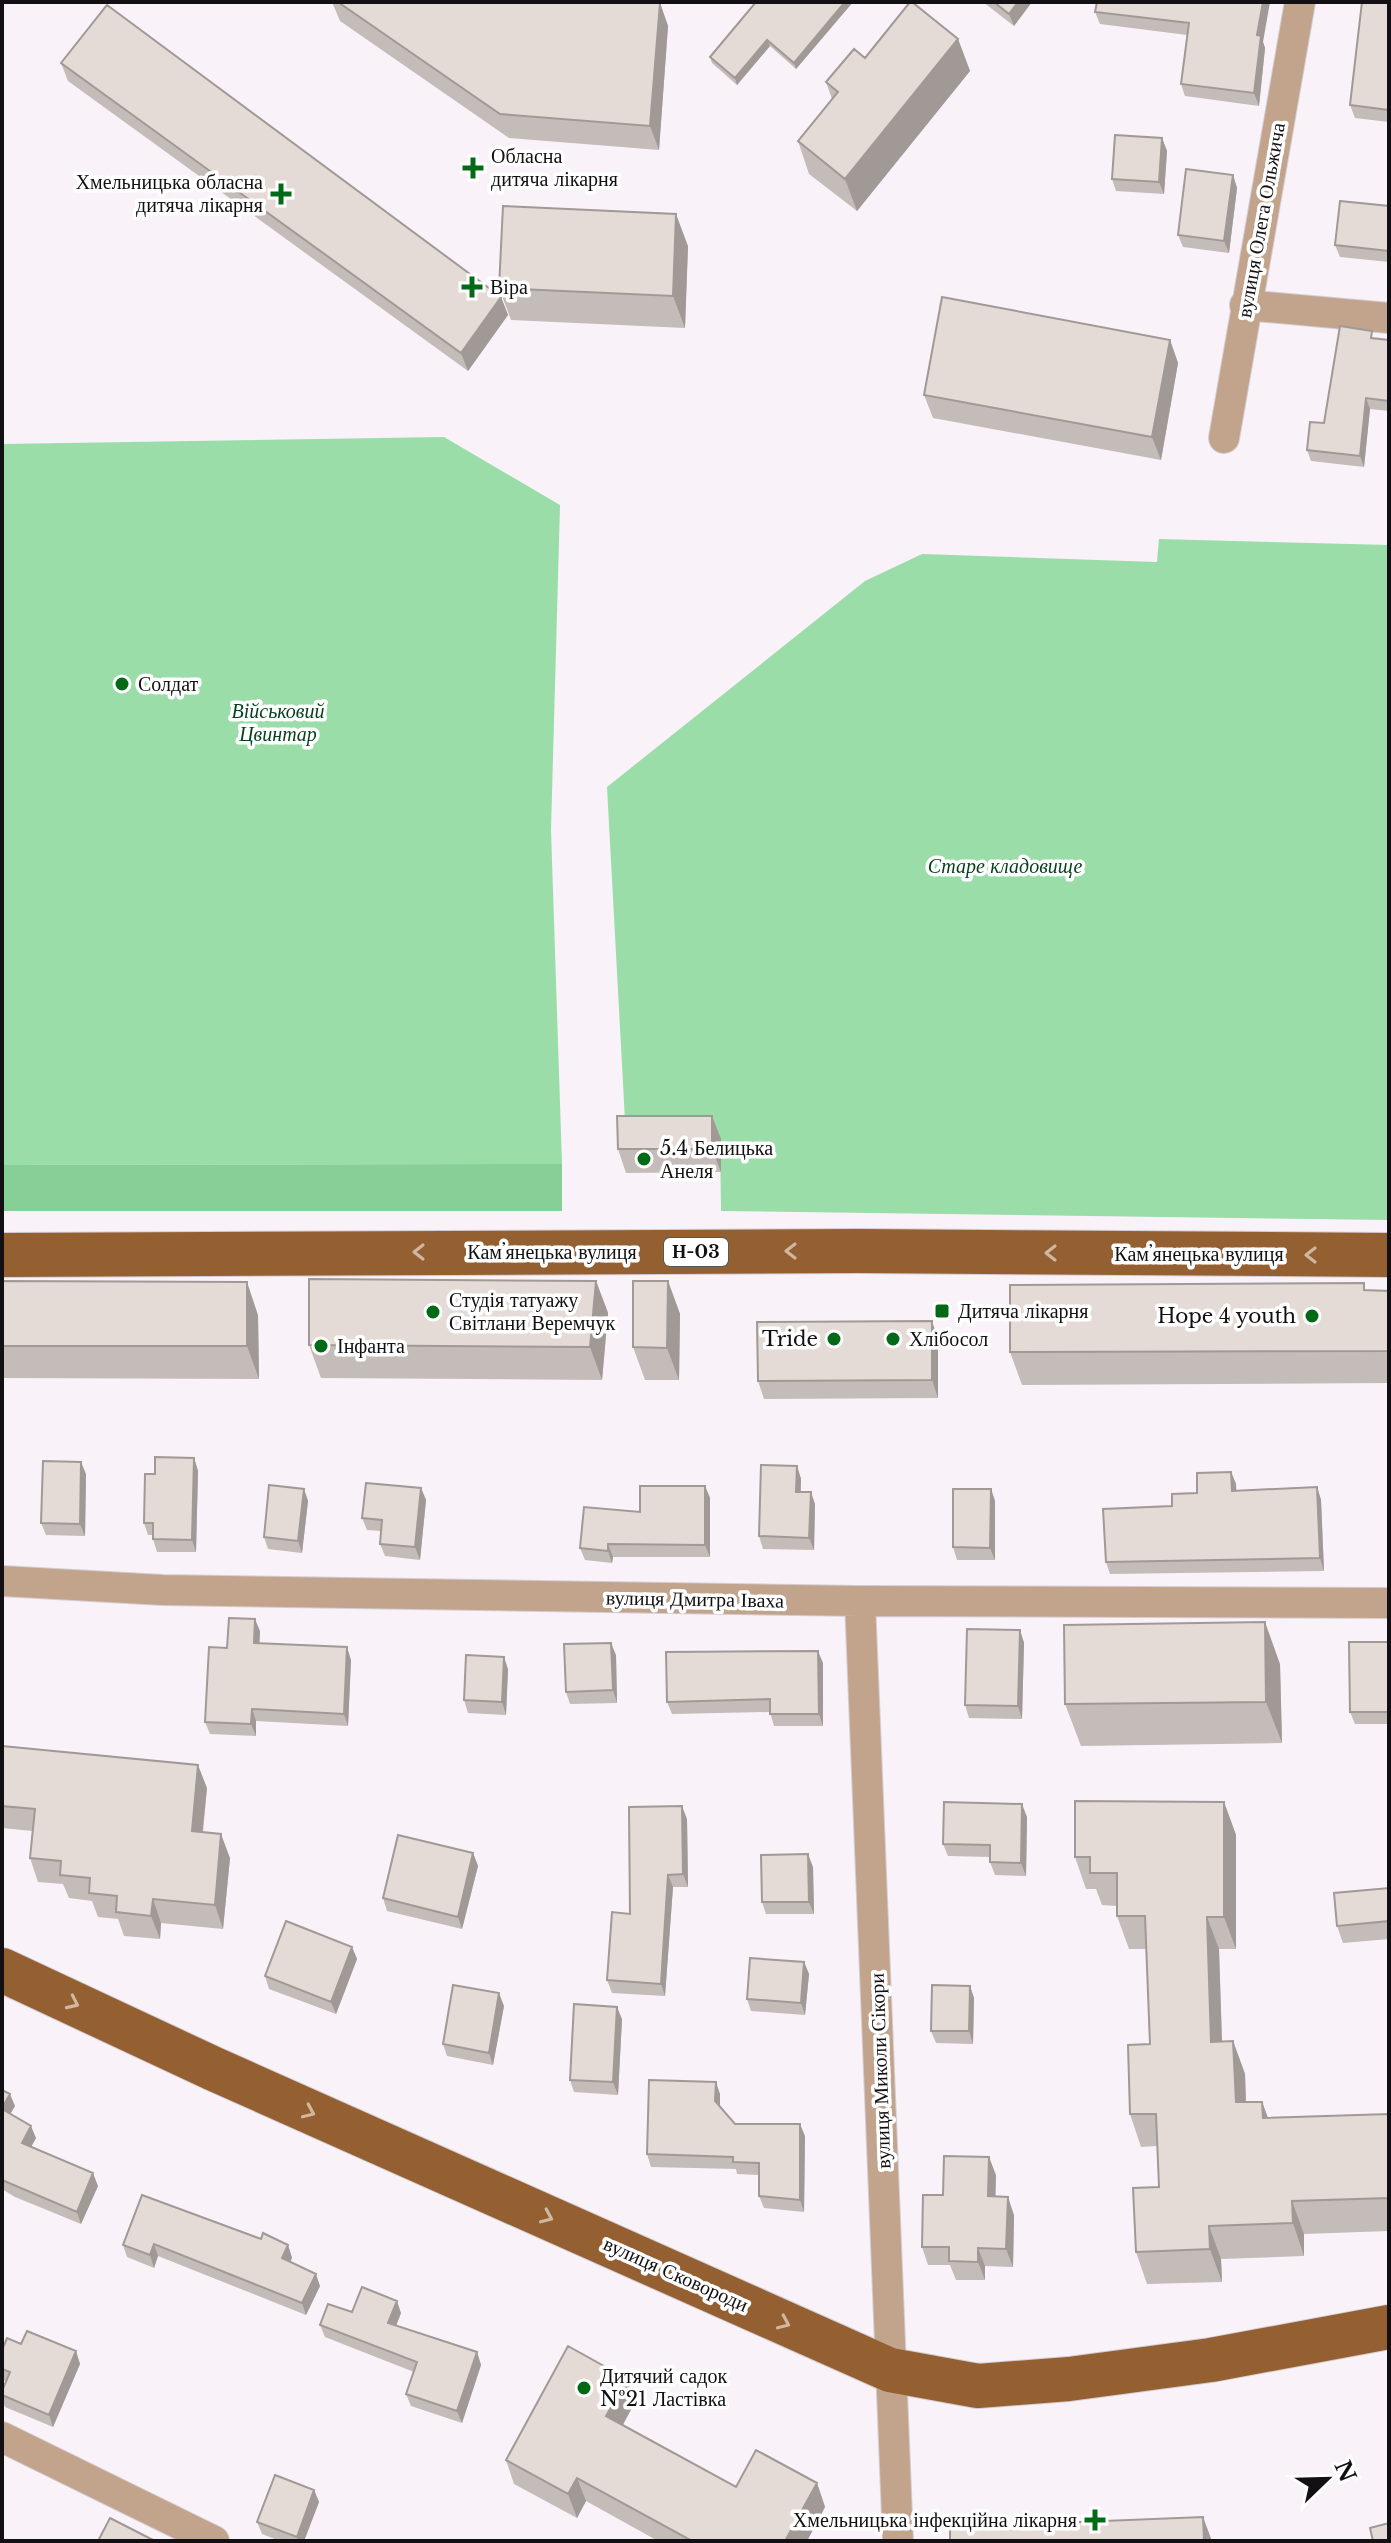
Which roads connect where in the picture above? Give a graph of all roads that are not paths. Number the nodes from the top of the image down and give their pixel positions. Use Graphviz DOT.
graph roads {
  1 [pos="1300,2"];
  2 [pos="1245,305"];
  3 [pos="1389,318"];
  4 [pos="1224,438"];
  5 [pos="2,1255"];
  6 [pos="1389,1255"];
  7 [pos="2,1581"];
  8 [pos="860,1601"];
  9 [pos="1389,1603"];
  10 [pos="2,1970"];
  11 [pos="1389,2327"];
  12 [pos="890,2370"];
  13 [pos="2,2437"];
  14 [pos="214,2541"];
  15 [pos="898,2541"];
  1 -- 2 [label="street, вулиця Олега Ольжича"];
  2 -- 3 [label="street"];
  2 -- 4 [label="street, вулиця Олега Ольжича"];
  6 -- 5 [label="main road, Камʼянецька вулиця / Н-03, one-way"];
  7 -- 8 [label="street, вулиця Дмитра Іваха"];
  8 -- 9 [label="street, вулиця Дмитра Іваха"];
  8 -- 12 [label="street, вулиця Миколи Сікори"];
  10 -- 12 [label="main road, вулиця Сковороди, one-way"];
  11 -- 12 [label="main road, вулиця Сковороди"];
  12 -- 15 [label="street, вулиця Миколи Сікори"];
  13 -- 14 [label="street"];
}
